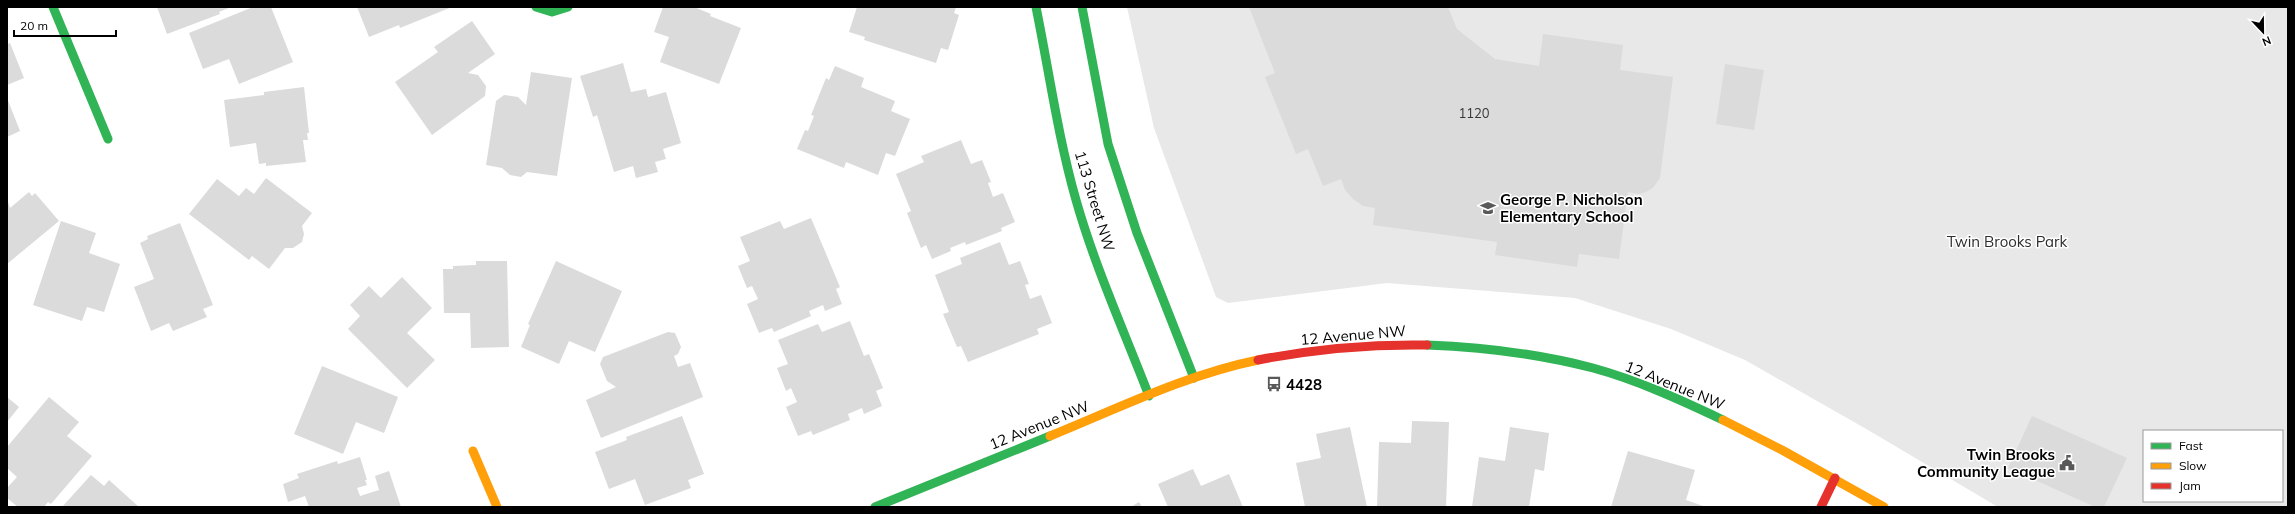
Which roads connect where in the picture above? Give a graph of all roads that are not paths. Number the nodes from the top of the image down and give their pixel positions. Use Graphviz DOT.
graph roads {
  1 [pos="54,7"];
  2 [pos="536,7"];
  3 [pos="568,7"];
  4 [pos="1036,7"];
  5 [pos="1082,7"];
  6 [pos="108,139"];
  7 [pos="1194,378"];
  8 [pos="1149,396"];
  9 [pos="474,451"];
  10 [pos="1835,478"];
  11 [pos="497,507"];
  12 [pos="875,507"];
  13 [pos="1821,507"];
  14 [pos="1884,507"];
  1 -- 6 [label="street"];
  2 -- 3 [label="street"];
  4 -- 8 [label="street, 113 Street NW"];
  5 -- 7 [label="street, 113 Street NW"];
  7 -- 8 [label="street, 12 Avenue NW"];
  7 -- 10 [label="street, 12 Avenue NW"];
  8 -- 12 [label="street, 12 Avenue NW"];
  9 -- 11 [label="street"];
  10 -- 13 [label="street"];
  10 -- 14 [label="street, 12 Avenue NW"];
}
